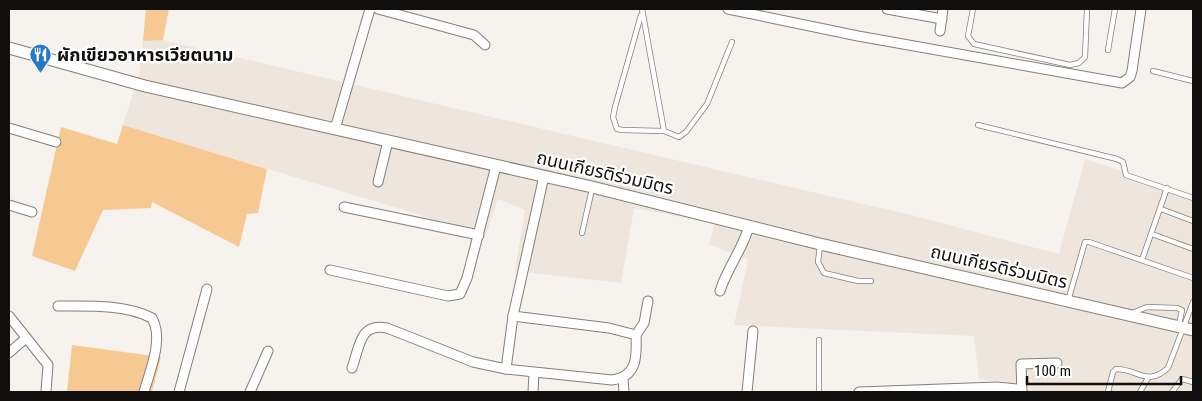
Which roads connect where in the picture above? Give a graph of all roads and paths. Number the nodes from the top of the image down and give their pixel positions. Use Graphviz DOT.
graph roads {
  1 [pos="370,9"];
  2 [pos="378,9"];
  3 [pos="728,9"];
  4 [pos="887,9"];
  5 [pos="943,9"];
  6 [pos="973,9"];
  7 [pos="1087,9"];
  8 [pos="1115,9"];
  9 [pos="1141,9"];
  10 [pos="642,11"];
  11 [pos="404,12"];
  12 [pos="942,19"];
  13 [pos="940,31"];
  14 [pos="732,42"];
  15 [pos="485,45"];
  16 [pos="9,48"];
  17 [pos="1108,50"];
  18 [pos="1153,71"];
  19 [pos="1193,80"];
  20 [pos="978,124"];
  21 [pos="9,128"];
  22 [pos="335,130"];
  23 [pos="664,131"];
  24 [pos="388,141"];
  25 [pos="56,142"];
  26 [pos="496,166"];
  27 [pos="544,176"];
  28 [pos="378,182"];
  29 [pos="592,187"];
  30 [pos="1167,188"];
  31 [pos="1193,198"];
  32 [pos="9,205"];
  33 [pos="344,206"];
  34 [pos="1161,209"];
  35 [pos="32,212"];
  36 [pos="1193,222"];
  37 [pos="749,226"];
  38 [pos="582,233"];
  39 [pos="1152,234"];
  40 [pos="480,235"];
  41 [pos="820,244"];
  42 [pos="1193,249"];
  43 [pos="1142,260"];
  44 [pos="330,270"];
  45 [pos="1193,278"];
  46 [pos="871,281"];
  47 [pos="207,289"];
  48 [pos="720,291"];
  49 [pos="648,301"];
  50 [pos="1068,301"];
  51 [pos="1193,302"];
  52 [pos="58,306"];
  53 [pos="1128,315"];
  54 [pos="9,316"];
  55 [pos="513,316"];
  56 [pos="1185,328"];
  57 [pos="754,331"];
  58 [pos="636,335"];
  59 [pos="26,338"];
  60 [pos="819,340"];
  61 [pos="268,351"];
  62 [pos="9,353"];
  63 [pos="1057,363"];
  64 [pos="352,368"];
  65 [pos="506,369"];
  66 [pos="534,373"];
  67 [pos="1148,378"];
  68 [pos="623,379"];
  69 [pos="1193,382"];
  70 [pos="46,392"];
  71 [pos="144,392"];
  72 [pos="179,392"];
  73 [pos="250,392"];
  74 [pos="533,392"];
  75 [pos="624,392"];
  76 [pos="747,392"];
  77 [pos="819,392"];
  78 [pos="859,392"];
  79 [pos="1020,392"];
  80 [pos="1108,392"];
  81 [pos="1140,392"];
  82 [pos="1172,392"];
  1 -- 22 [label="street"];
  2 -- 11 [label="street"];
  3 -- 9 [label="street"];
  4 -- 12 [label="street"];
  5 -- 12 [label="street"];
  6 -- 7 [label="lane"];
  8 -- 17 [label="lane"];
  10 -- 23 [label="lane"];
  10 -- 23 [label="lane"];
  11 -- 15 [label="street"];
  12 -- 13 [label="street"];
  14 -- 23 [label="lane"];
  16 -- 22 [label="street, ถนนเกียรติร่วมมิตร"];
  18 -- 19 [label="lane"];
  20 -- 30 [label="lane"];
  21 -- 25 [label="street"];
  22 -- 24 [label="street, ถนนเกียรติร่วมมิตร"];
  24 -- 26 [label="street, ถนนเกียรติร่วมมิตร"];
  24 -- 28 [label="street"];
  26 -- 27 [label="street, ถนนเกียรติร่วมมิตร"];
  26 -- 40 [label="street"];
  27 -- 29 [label="street, ถนนเกียรติร่วมมิตร"];
  27 -- 55 [label="street"];
  29 -- 37 [label="street, ถนนเกียรติร่วมมิตร"];
  29 -- 38 [label="lane"];
  30 -- 31 [label="lane"];
  30 -- 34 [label="lane"];
  32 -- 35 [label="street"];
  33 -- 40 [label="street"];
  34 -- 36 [label="lane"];
  34 -- 39 [label="lane"];
  37 -- 41 [label="street, ถนนเกียรติร่วมมิตร"];
  37 -- 48 [label="street"];
  39 -- 42 [label="lane"];
  39 -- 43 [label="lane"];
  40 -- 44 [label="street"];
  41 -- 46 [label="lane"];
  41 -- 50 [label="street, ถนนเกียรติร่วมมิตร"];
  43 -- 45 [label="lane"];
  43 -- 50 [label="lane"];
  47 -- 72 [label="street"];
  49 -- 58 [label="street"];
  50 -- 53 [label="street, ถนนเกียรติร่วมมิตร"];
  51 -- 56 [label="lane"];
  52 -- 71 [label="street"];
  53 -- 56 [label="street, ถนนเกียรติร่วมมิตร"];
  53 -- 56 [label="lane"];
  54 -- 59 [label="street"];
  55 -- 58 [label="street"];
  55 -- 65 [label="street"];
  56 -- 67 [label="lane"];
  57 -- 76 [label="street"];
  58 -- 68 [label="street"];
  59 -- 62 [label="street"];
  59 -- 70 [label="street"];
  60 -- 77 [label="lane"];
  61 -- 73 [label="street"];
  63 -- 79 [label="street"];
  64 -- 65 [label="street"];
  65 -- 66 [label="street"];
  66 -- 68 [label="street"];
  66 -- 74 [label="street"];
  67 -- 80 [label="lane"];
  67 -- 81 [label="lane"];
  68 -- 75 [label="street"];
  69 -- 82 [label="lane"];
  78 -- 79 [label="street"];
}
